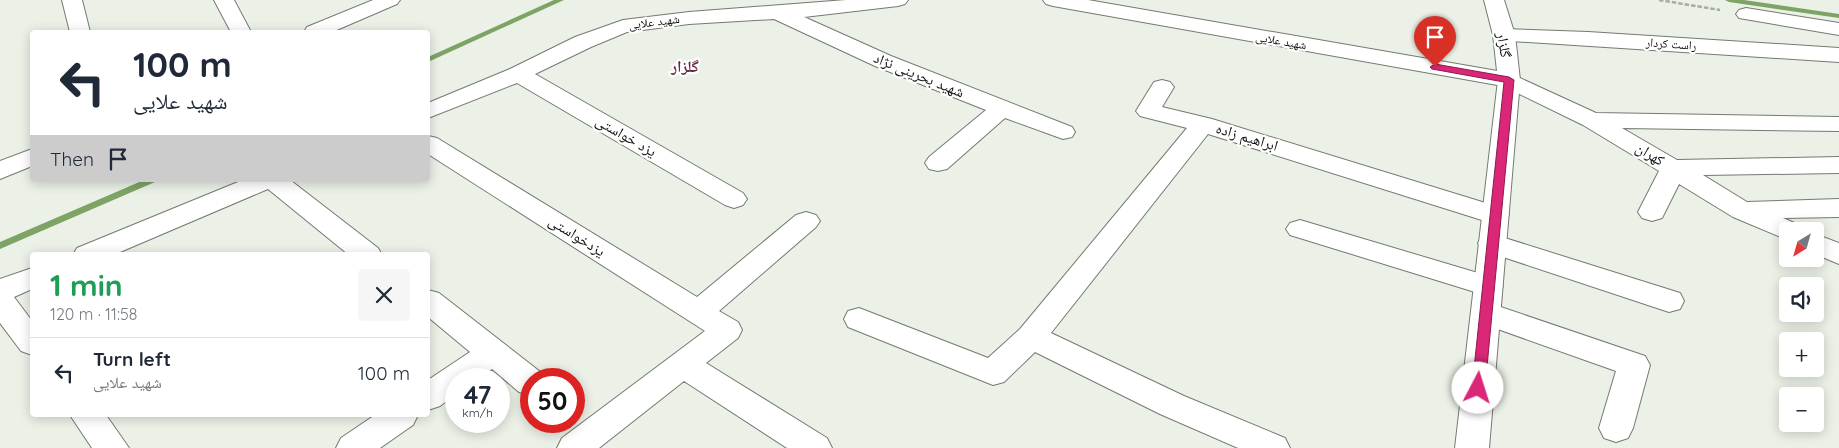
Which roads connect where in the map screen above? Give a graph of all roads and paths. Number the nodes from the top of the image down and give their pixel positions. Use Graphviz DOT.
graph roads {
  1 [pos="72,0"];
  2 [pos="224,0"];
  3 [pos="390,0"];
  4 [pos="898,0"];
  5 [pos="1053,0"];
  6 [pos="1494,0"];
  7 [pos="1659,0"];
  8 [pos="777,12"];
  9 [pos="1746,14"];
  10 [pos="1839,29"];
  11 [pos="80,30"];
  12 [pos="240,30"];
  13 [pos="320,30"];
  14 [pos="1504,36"];
  15 [pos="1839,55"];
  16 [pos="518,74"];
  17 [pos="1509,80"];
  18 [pos="1162,87"];
  19 [pos="1001,109"];
  20 [pos="430,110"];
  21 [pos="1592,120"];
  22 [pos="1203,124"];
  23 [pos="1839,124"];
  24 [pos="1063,132"];
  25 [pos="430,144"];
  26 [pos="30,158"];
  27 [pos="938,163"];
  28 [pos="1839,165"];
  29 [pos="1673,168"];
  30 [pos="0,171"];
  31 [pos="261,182"];
  32 [pos="276,182"];
  33 [pos="734,198"];
  34 [pos="1839,208"];
  35 [pos="1743,211"];
  36 [pos="1652,212"];
  37 [pos="806,221"];
  38 [pos="1779,227"];
  39 [pos="1300,229"];
  40 [pos="1494,229"];
  41 [pos="1824,247"];
  42 [pos="94,252"];
  43 [pos="364,252"];
  44 [pos="1839,254"];
  45 [pos="30,279"];
  46 [pos="0,291"];
  47 [pos="1487,300"];
  48 [pos="0,301"];
  49 [pos="1669,301"];
  50 [pos="430,303"];
  51 [pos="698,312"];
  52 [pos="859,319"];
  53 [pos="1031,337"];
  54 [pos="30,340"];
  55 [pos="492,353"];
  56 [pos="682,364"];
  57 [pos="520,375"];
  58 [pos="430,396"];
  59 [pos="89,417"];
  60 [pos="398,417"];
  61 [pos="1616,428"];
  62 [pos="795,443"];
  63 [pos="112,448"];
  64 [pos="353,448"];
  65 [pos="574,448"];
  66 [pos="1273,448"];
  67 [pos="1472,448"];
  1 -- 11 [label="street"];
  2 -- 12 [label="street"];
  3 -- 13 [label="street"];
  4 -- 8 [label="street, شهید علایی"];
  5 -- 17 [label="street, شهید علایی"];
  6 -- 14 [label="street, گلزار"];
  7 -- 9 [label="path"];
  8 -- 16 [label="street, شهید علایی"];
  8 -- 19 [label="street, شهید بحرینی نژاد"];
  9 -- 10 [label="street"];
  14 -- 15 [label="street, راست کردار"];
  14 -- 17 [label="street, گلزار"];
  16 -- 20 [label="street, شهید علایی"];
  16 -- 33 [label="street, یزد خواستی"];
  17 -- 21 [label="street, کهران"];
  17 -- 40 [label="street, گلزار"];
  18 -- 22 [label="street"];
  19 -- 24 [label="street, شهید بحرینی نژاد"];
  19 -- 27 [label="street"];
  21 -- 23 [label="street"];
  21 -- 29 [label="street, کهران"];
  22 -- 40 [label="street, ابراهیم زاده"];
  22 -- 53 [label="street, ابراهیم زاده"];
  25 -- 51 [label="street, یزدخواستی"];
  26 -- 30 [label="street"];
  28 -- 29 [label="street"];
  29 -- 35 [label="street, کهران"];
  29 -- 36 [label="street"];
  31 -- 42 [label="street"];
  32 -- 43 [label="street"];
  34 -- 35 [label="street"];
  35 -- 38 [label="street, کهران"];
  37 -- 51 [label="street"];
  39 -- 47 [label="street"];
  40 -- 47 [label="street, گلزار"];
  40 -- 49 [label="street, ابراهیم زاده"];
  41 -- 44 [label="street"];
  45 -- 46 [label="street"];
  47 -- 61 [label="street"];
  47 -- 67 [label="street, گلزار"];
  48 -- 54 [label="street"];
  50 -- 55 [label="street"];
  51 -- 56 [label="street, یزدخواستی"];
  52 -- 53 [label="street, ابراهیم زاده"];
  53 -- 66 [label="street"];
  55 -- 57 [label="street"];
  55 -- 58 [label="street"];
  56 -- 62 [label="street"];
  56 -- 65 [label="street"];
  59 -- 63 [label="street"];
  60 -- 64 [label="street"];
}
